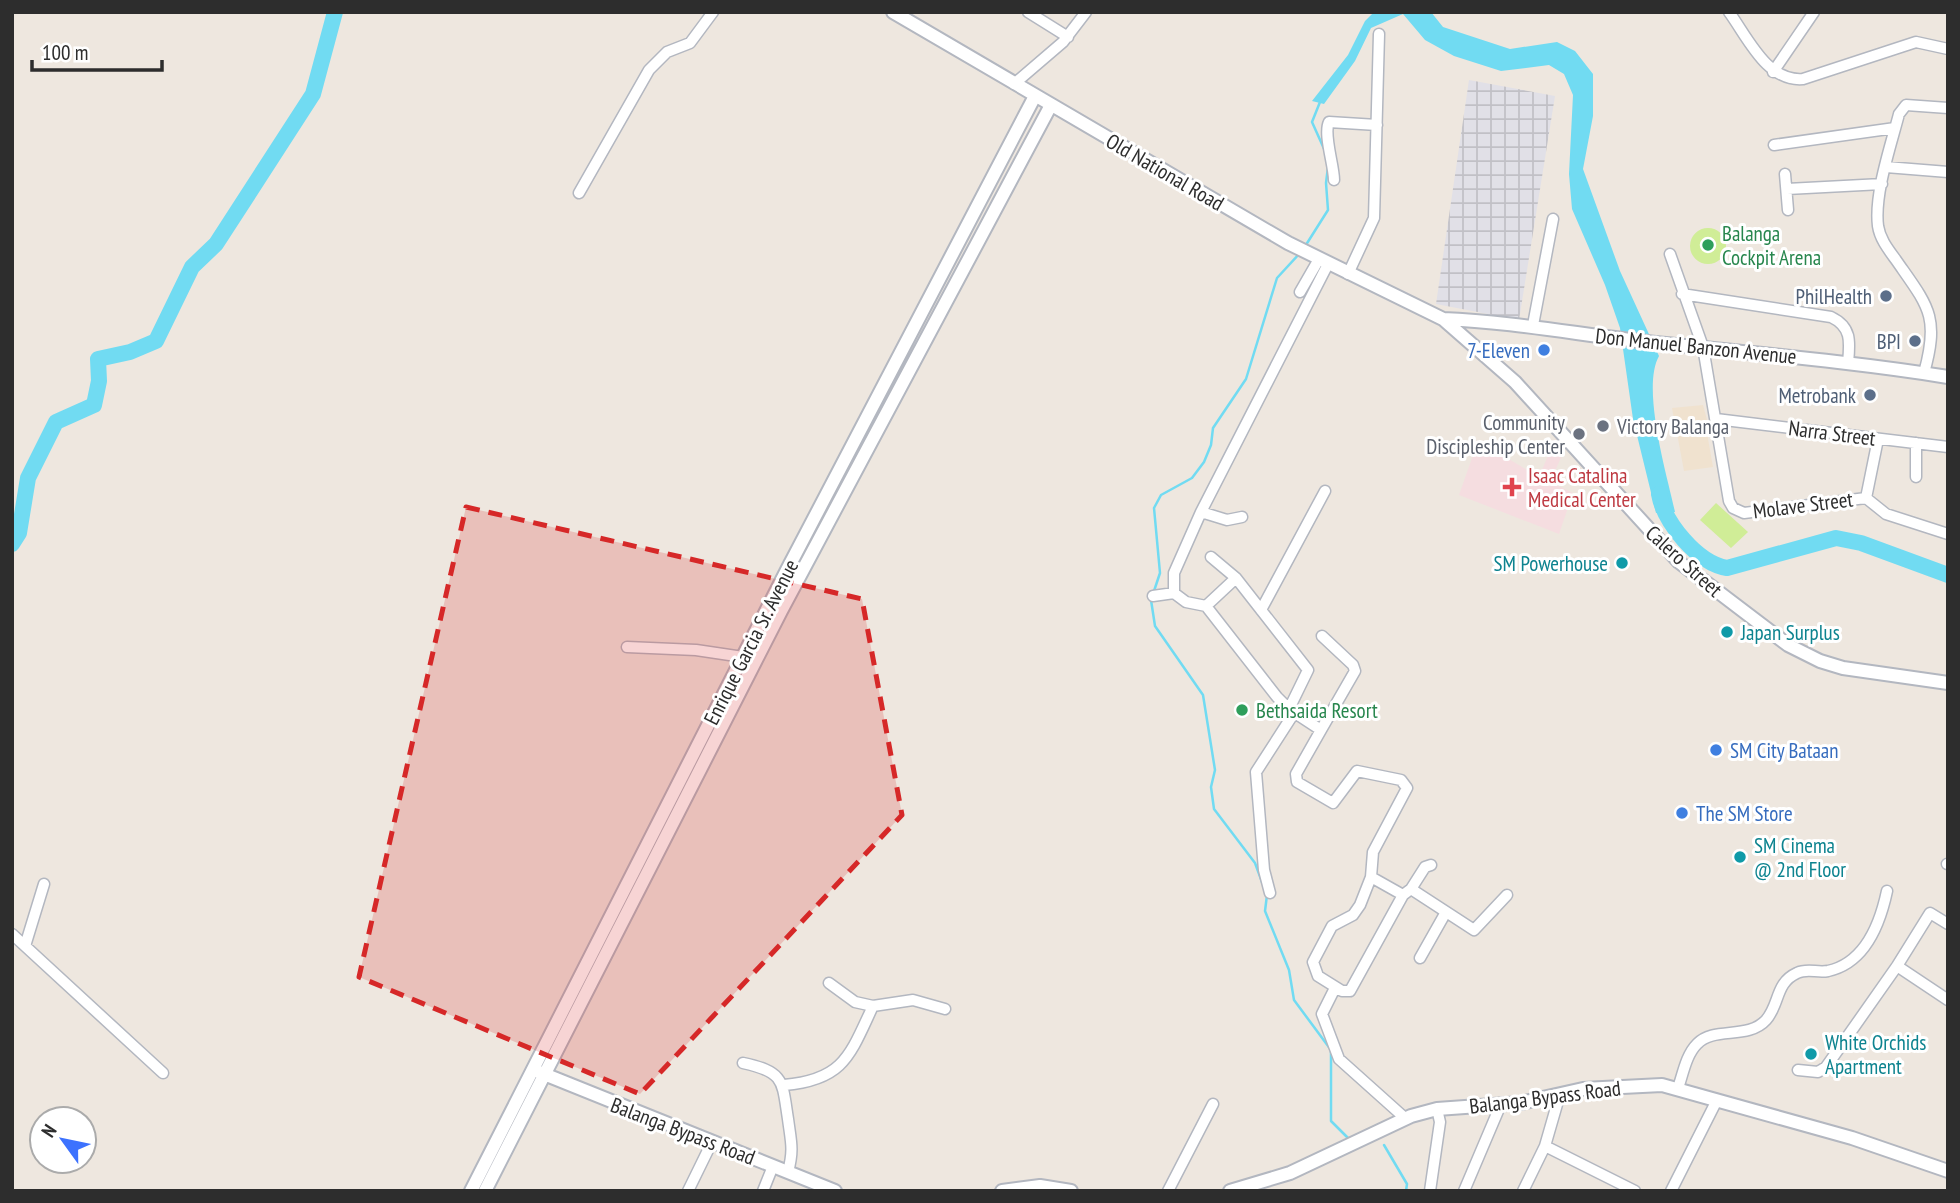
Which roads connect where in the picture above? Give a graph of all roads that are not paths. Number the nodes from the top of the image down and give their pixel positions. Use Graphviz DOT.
graph roads {
  1 [pos="713,12"];
  2 [pos="893,12"];
  3 [pos="1028,12"];
  4 [pos="1086,12"];
  5 [pos="1729,12"];
  6 [pos="1814,12"];
  7 [pos="1380,34"];
  8 [pos="1068,37"];
  9 [pos="1948,49"];
  10 [pos="1773,72"];
  11 [pos="1014,84"];
  12 [pos="1035,96"];
  13 [pos="1051,105"];
  14 [pos="1948,108"];
  15 [pos="1377,125"];
  16 [pos="1895,128"];
  17 [pos="1774,145"];
  18 [pos="1886,167"];
  19 [pos="1948,173"];
  20 [pos="1785,174"];
  21 [pos="1334,180"];
  22 [pos="1882,184"];
  23 [pos="1787,189"];
  24 [pos="579,193"];
  25 [pos="1788,210"];
  26 [pos="1552,219"];
  27 [pos="1670,254"];
  28 [pos="1314,257"];
  29 [pos="1348,274"];
  30 [pos="1300,292"];
  31 [pos="1682,293"];
  32 [pos="1443,319"];
  33 [pos="1533,325"];
  34 [pos="1703,347"];
  35 [pos="1848,363"];
  36 [pos="1924,373"];
  37 [pos="1948,377"];
  38 [pos="1716,419"];
  39 [pos="1878,439"];
  40 [pos="1916,443"];
  41 [pos="1948,447"];
  42 [pos="1916,477"];
  43 [pos="1325,491"];
  44 [pos="1866,498"];
  45 [pos="1201,512"];
  46 [pos="1242,517"];
  47 [pos="1948,534"];
  48 [pos="1211,558"];
  49 [pos="1236,578"];
  50 [pos="1174,593"];
  51 [pos="1153,596"];
  52 [pos="1206,606"];
  53 [pos="775,608"];
  54 [pos="1261,610"];
  55 [pos="1322,636"];
  56 [pos="628,647"];
  57 [pos="743,657"];
  58 [pos="1948,683"];
  59 [pos="1292,711"];
  60 [pos="1321,730"];
  61 [pos="1431,865"];
  62 [pos="1371,877"];
  63 [pos="44,884"];
  64 [pos="1887,891"];
  65 [pos="1407,892"];
  66 [pos="1270,893"];
  67 [pos="1507,895"];
  68 [pos="1446,912"];
  69 [pos="1948,924"];
  70 [pos="12,934"];
  71 [pos="25,946"];
  72 [pos="1420,958"];
  73 [pos="1897,966"];
  74 [pos="830,983"];
  75 [pos="1335,988"];
  76 [pos="1948,1000"];
  77 [pos="873,1006"];
  78 [pos="945,1009"];
  79 [pos="743,1063"];
  80 [pos="532,1069"];
  81 [pos="1798,1070"];
  82 [pos="163,1073"];
  83 [pos="544,1075"];
  84 [pos="784,1085"];
  85 [pos="1678,1088"];
  86 [pos="1560,1094"];
  87 [pos="1716,1102"];
  88 [pos="1213,1104"];
  89 [pos="1501,1104"];
  90 [pos="1437,1109"];
  91 [pos="1406,1119"];
  92 [pos="712,1142"];
  93 [pos="1545,1146"];
  94 [pos="773,1166"];
  95 [pos="1948,1171"];
  96 [pos="788,1172"];
  97 [pos="471,1191"];
  98 [pos="485,1191"];
  99 [pos="688,1191"];
  100 [pos="763,1191"];
  101 [pos="835,1191"];
  102 [pos="1002,1191"];
  103 [pos="1071,1191"];
  104 [pos="1168,1191"];
  105 [pos="1230,1191"];
  106 [pos="1430,1191"];
  107 [pos="1464,1191"];
  108 [pos="1522,1191"];
  109 [pos="1635,1191"];
  110 [pos="1671,1191"];
  1 -- 24 [label="street"];
  2 -- 11 [label="main road, Old National Road"];
  3 -- 8 [label="street"];
  4 -- 8 [label="street"];
  5 -- 10 [label="street"];
  6 -- 10 [label="street"];
  7 -- 15 [label="street"];
  8 -- 11 [label="street"];
  9 -- 10 [label="street"];
  11 -- 12 [label="main road, Old National Road"];
  12 -- 13 [label="main road, Old National Road"];
  12 -- 53 [label="main road, Enrique Garcia Sr. Avenue"];
  13 -- 28 [label="main road, Old National Road"];
  13 -- 53 [label="main road, Enrique Garcia Sr. Avenue"];
  14 -- 16 [label="street"];
  15 -- 21 [label="street"];
  15 -- 29 [label="street"];
  16 -- 17 [label="street"];
  16 -- 18 [label="street"];
  18 -- 19 [label="street"];
  18 -- 22 [label="street"];
  20 -- 23 [label="street"];
  22 -- 23 [label="street"];
  22 -- 36 [label="street"];
  23 -- 25 [label="street"];
  26 -- 33 [label="street"];
  27 -- 31 [label="street, Molave Street"];
  28 -- 29 [label="main road, Old National Road"];
  28 -- 30 [label="street"];
  28 -- 45 [label="street"];
  29 -- 32 [label="main road, Old National Road"];
  31 -- 34 [label="street, Molave Street"];
  31 -- 35 [label="street"];
  32 -- 33 [label="main road, Don Manuel Banzon Avenue"];
  32 -- 58 [label="main road, Calero Street"];
  33 -- 34 [label="main road, Don Manuel Banzon Avenue"];
  34 -- 35 [label="main road, Don Manuel Banzon Avenue"];
  34 -- 38 [label="street, Molave Street"];
  35 -- 36 [label="main road, Don Manuel Banzon Avenue"];
  36 -- 37 [label="main road, Don Manuel Banzon Avenue"];
  38 -- 39 [label="street, Narra Street"];
  38 -- 44 [label="street, Molave Street"];
  39 -- 40 [label="street, Narra Street"];
  39 -- 44 [label="street, Molave Street"];
  40 -- 41 [label="street, Narra Street"];
  40 -- 42 [label="street"];
  43 -- 54 [label="street"];
  44 -- 47 [label="street"];
  45 -- 46 [label="street"];
  45 -- 50 [label="street"];
  48 -- 49 [label="street"];
  49 -- 52 [label="street"];
  49 -- 54 [label="street"];
  50 -- 51 [label="street"];
  50 -- 52 [label="street"];
  52 -- 59 [label="street"];
  53 -- 57 [label="main road, Enrique Garcia Sr. Avenue"];
  53 -- 83 [label="main road, Enrique Garcia Sr. Avenue"];
  54 -- 59 [label="street"];
  55 -- 60 [label="street"];
  56 -- 57 [label="street"];
  57 -- 80 [label="main road, Enrique Garcia Sr. Avenue"];
  59 -- 60 [label="street"];
  59 -- 66 [label="street"];
  60 -- 62 [label="street"];
  61 -- 65 [label="street"];
  62 -- 65 [label="street"];
  62 -- 75 [label="street"];
  63 -- 71 [label="street"];
  64 -- 85 [label="street"];
  65 -- 68 [label="street"];
  65 -- 75 [label="street"];
  67 -- 68 [label="street"];
  68 -- 72 [label="street"];
  69 -- 73 [label="street"];
  70 -- 71 [label="street"];
  71 -- 82 [label="street"];
  73 -- 76 [label="street"];
  73 -- 81 [label="street"];
  74 -- 77 [label="street"];
  75 -- 91 [label="street"];
  77 -- 78 [label="street"];
  77 -- 84 [label="street"];
  79 -- 84 [label="street"];
  80 -- 83 [label="main road, Balanga Bypass Road"];
  80 -- 97 [label="main road, Enrique Garcia Sr. Avenue"];
  83 -- 92 [label="main road, Balanga Bypass Road"];
  83 -- 98 [label="main road, Enrique Garcia Sr. Avenue"];
  84 -- 96 [label="street"];
  85 -- 86 [label="main road, Balanga Bypass Road"];
  85 -- 87 [label="main road, Balanga Bypass Road"];
  86 -- 89 [label="main road, Balanga Bypass Road"];
  86 -- 93 [label="street"];
  87 -- 95 [label="main road, Balanga Bypass Road"];
  87 -- 110 [label="street"];
  88 -- 104 [label="street"];
  89 -- 90 [label="main road, Balanga Bypass Road"];
  89 -- 107 [label="street"];
  90 -- 91 [label="main road, Balanga Bypass Road"];
  90 -- 106 [label="street"];
  91 -- 105 [label="main road, Balanga Bypass Road"];
  92 -- 94 [label="main road, Balanga Bypass Road"];
  92 -- 99 [label="street"];
  93 -- 108 [label="street"];
  93 -- 109 [label="street"];
  94 -- 96 [label="main road, Balanga Bypass Road"];
  94 -- 100 [label="street"];
  96 -- 101 [label="main road, Balanga Bypass Road"];
  102 -- 103 [label="main road"];
}
